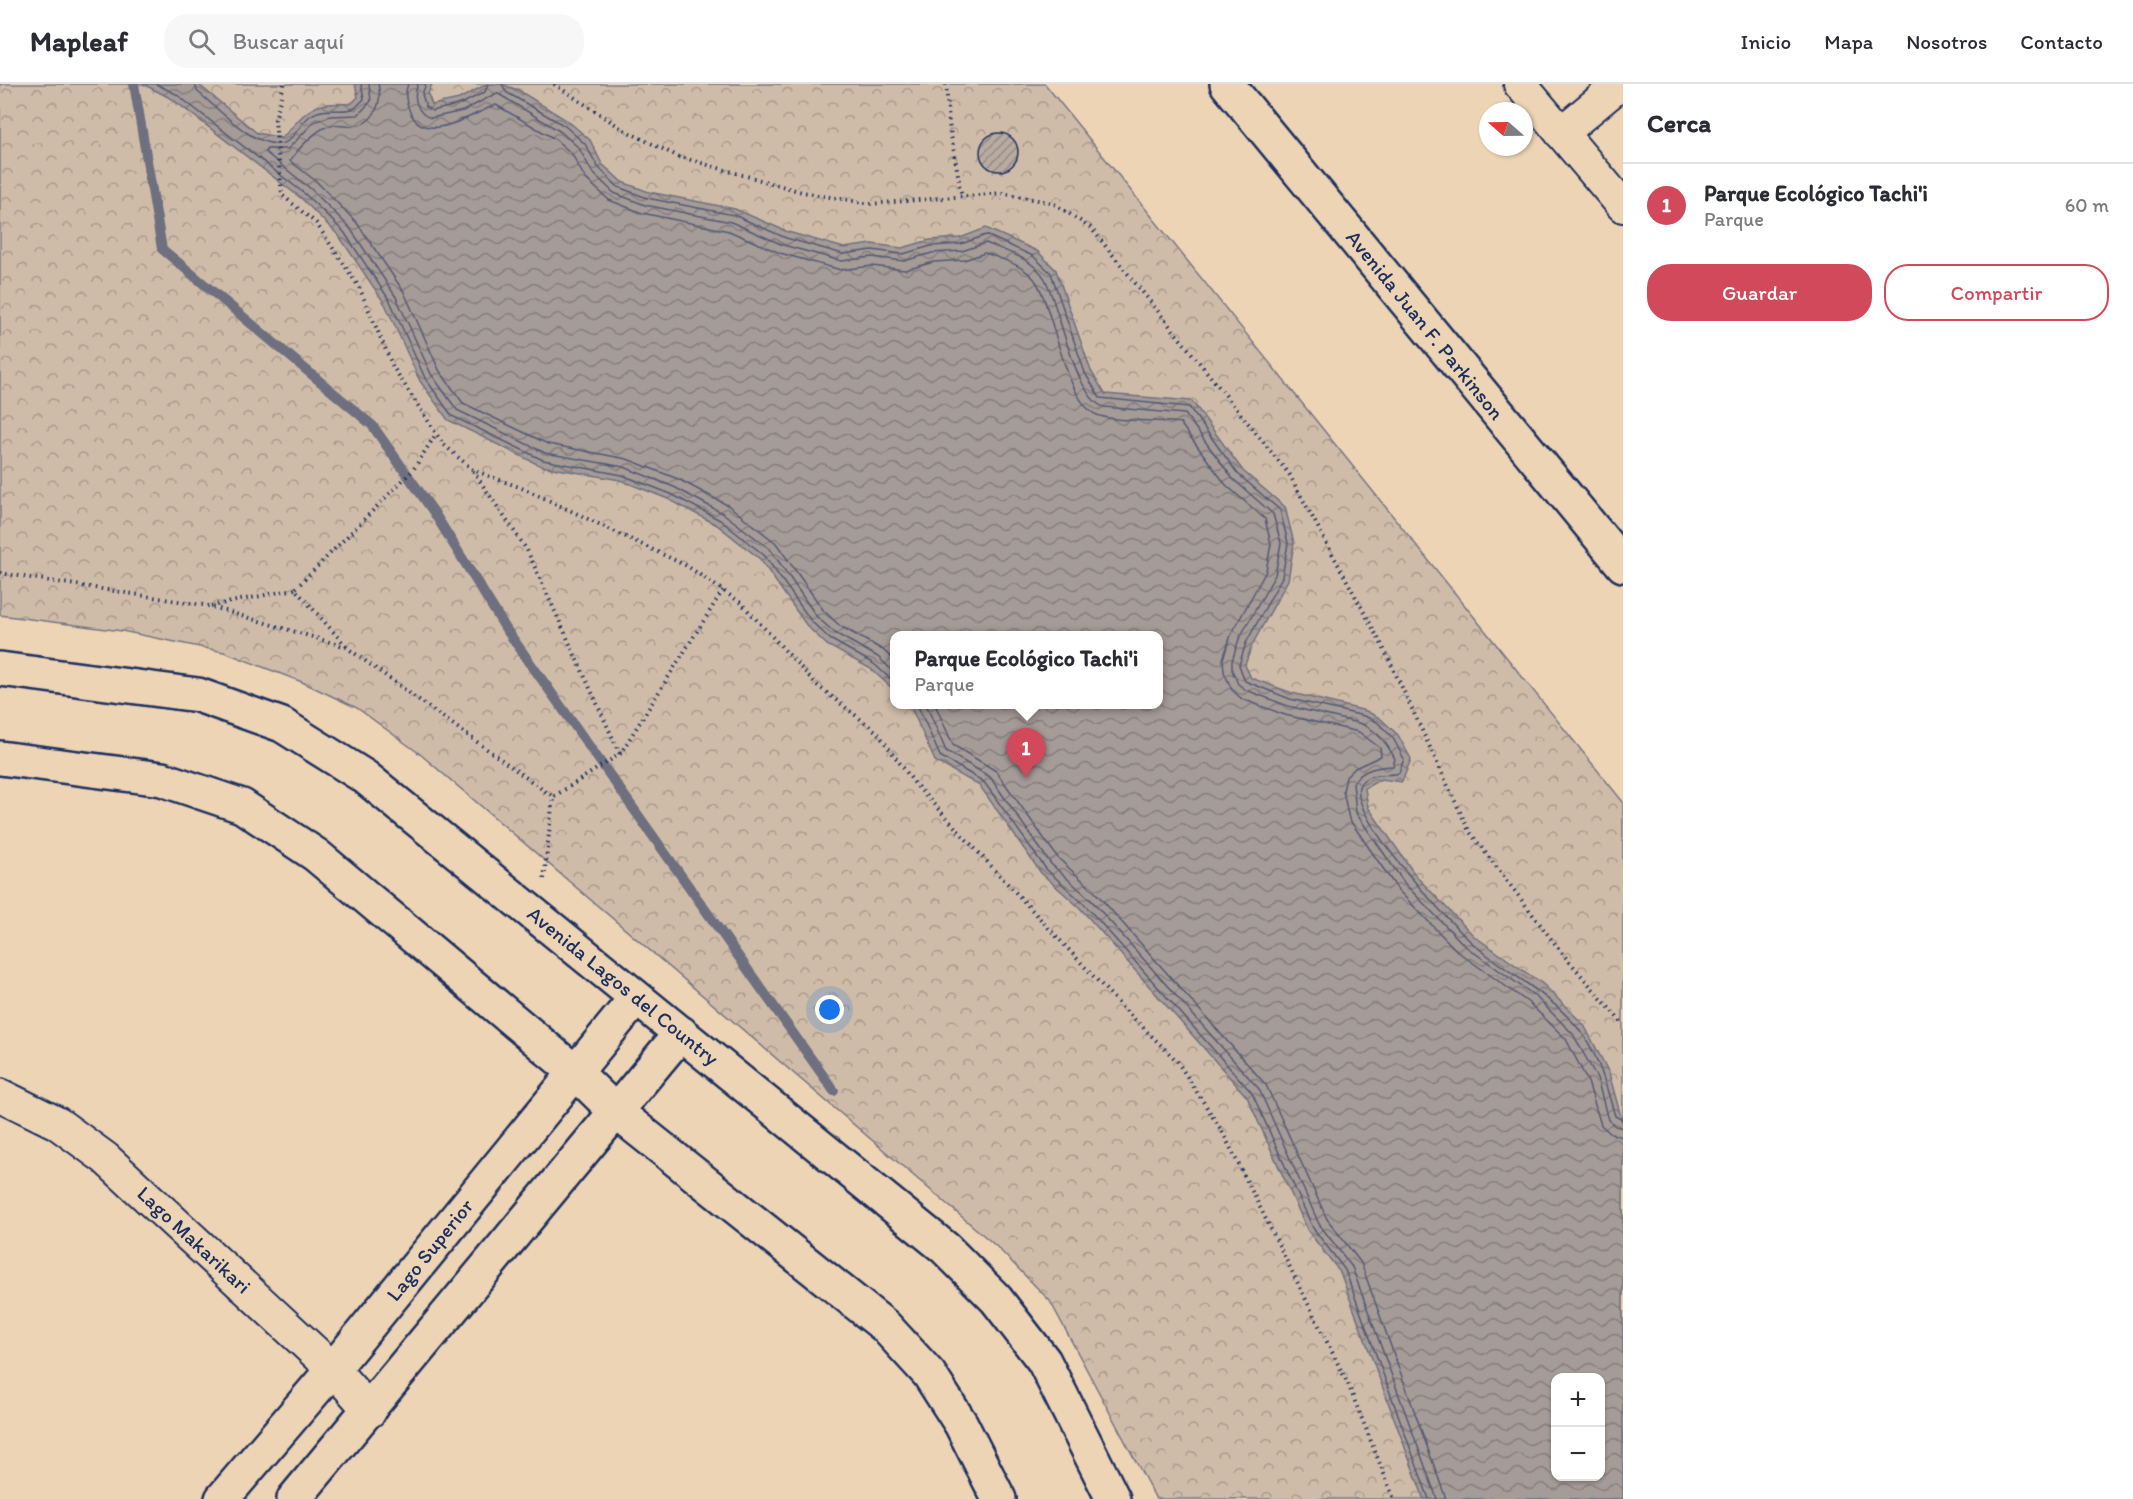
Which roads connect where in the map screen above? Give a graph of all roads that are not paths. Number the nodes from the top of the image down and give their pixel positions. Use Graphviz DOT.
graph roads {
  1 [pos="1227,84"];
  2 [pos="1520,84"];
  3 [pos="1620,84"];
  4 [pos="1561,133"];
  5 [pos="1623,206"];
  6 [pos="1623,565"];
  7 [pos="0,669"];
  8 [pos="0,758"];
  9 [pos="636,998"];
  10 [pos="681,1033"];
  11 [pos="575,1072"];
  12 [pos="0,1095"];
  13 [pos="615,1111"];
  14 [pos="333,1369"];
  15 [pos="370,1410"];
  16 [pos="222,1499"];
  17 [pos="294,1499"];
  18 [pos="999,1499"];
  19 [pos="1113,1499"];
  1 -- 6 [label="street, Avenida Juan F. Parkinson"];
  2 -- 4 [label="street"];
  3 -- 4 [label="street"];
  4 -- 5 [label="street"];
  7 -- 9 [label="street, Avenida Lagos del Country"];
  8 -- 11 [label="street"];
  9 -- 10 [label="street, Avenida Lagos del Country"];
  9 -- 11 [label="street, Lago Superior"];
  10 -- 13 [label="street"];
  10 -- 19 [label="street, Avenida Lagos del Country"];
  11 -- 13 [label="street"];
  11 -- 14 [label="street, Lago Superior"];
  12 -- 14 [label="street, Lago Makarikari"];
  13 -- 15 [label="street"];
  13 -- 18 [label="street"];
  14 -- 15 [label="street, Lago Makarikari"];
  14 -- 16 [label="street, Lago Superior"];
  15 -- 17 [label="street"];
}
